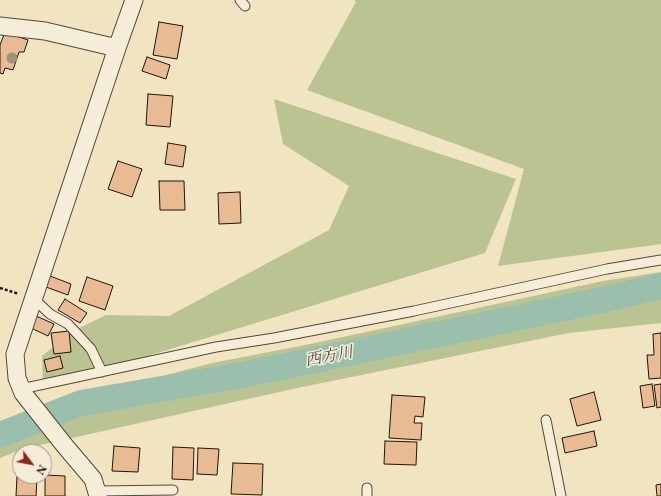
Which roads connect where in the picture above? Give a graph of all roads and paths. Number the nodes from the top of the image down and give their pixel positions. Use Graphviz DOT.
graph roads {
  1 [pos="134,0"];
  2 [pos="0,26"];
  3 [pos="117,48"];
  4 [pos="661,260"];
  5 [pos="0,288"];
  6 [pos="33,298"];
  7 [pos="102,372"];
  8 [pos="22,391"];
  9 [pos="546,420"];
  10 [pos="173,490"];
  11 [pos="97,494"];
  12 [pos="560,496"];
  1 -- 3 [label="street"];
  2 -- 3 [label="street"];
  3 -- 6 [label="street"];
  4 -- 7 [label="lane"];
  5 -- 6 [label="path"];
  6 -- 7 [label="lane"];
  6 -- 8 [label="street"];
  7 -- 8 [label="lane"];
  8 -- 11 [label="street"];
  9 -- 12 [label="lane"];
  10 -- 11 [label="lane"];
}
